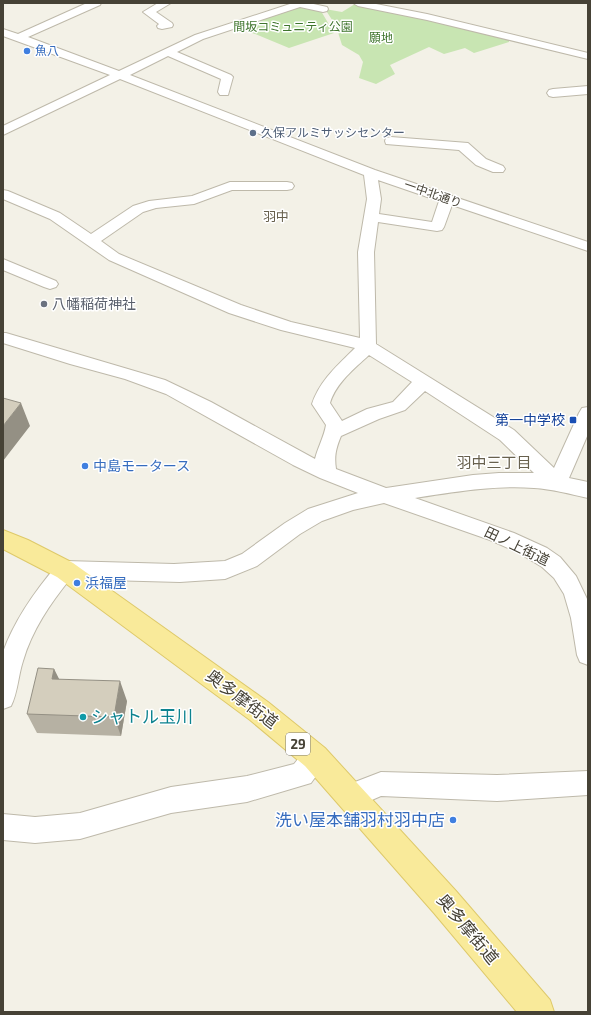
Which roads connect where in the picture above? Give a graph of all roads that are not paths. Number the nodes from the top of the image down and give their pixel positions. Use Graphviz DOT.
graph roads {
  1 [pos="72,3"];
  2 [pos="166,3"];
  3 [pos="358,3"];
  4 [pos="260,4"];
  5 [pos="301,4"];
  6 [pos="91,5"];
  7 [pos="285,9"];
  8 [pos="322,9"];
  9 [pos="162,26"];
  10 [pos="3,32"];
  11 [pos="18,37"];
  12 [pos="167,52"];
  13 [pos="588,56"];
  14 [pos="120,75"];
  15 [pos="588,90"];
  16 [pos="224,92"];
  17 [pos="553,93"];
  18 [pos="3,131"];
  19 [pos="390,141"];
  20 [pos="498,169"];
  21 [pos="370,172"];
  22 [pos="286,186"];
  23 [pos="3,194"];
  24 [pos="448,199"];
  25 [pos="372,217"];
  26 [pos="91,241"];
  27 [pos="588,247"];
  28 [pos="3,264"];
  29 [pos="50,284"];
  30 [pos="6,338"];
  31 [pos="368,346"];
  32 [pos="423,382"];
  33 [pos="588,413"];
  34 [pos="334,432"];
  35 [pos="327,473"];
  36 [pos="557,483"];
  37 [pos="588,490"];
  38 [pos="384,496"];
  39 [pos="3,539"];
  40 [pos="65,570"];
  41 [pos="588,655"];
  42 [pos="3,698"];
  43 [pos="315,757"];
  44 [pos="588,783"];
  45 [pos="351,796"];
  46 [pos="3,827"];
  47 [pos="538,1012"];
  1 -- 6 [label="street"];
  2 -- 9 [label="street"];
  3 -- 13 [label="street"];
  4 -- 7 [label="street"];
  5 -- 7 [label="street"];
  5 -- 8 [label="street"];
  6 -- 11 [label="street"];
  7 -- 12 [label="street"];
  10 -- 11 [label="street"];
  11 -- 14 [label="street"];
  12 -- 14 [label="street"];
  12 -- 16 [label="street"];
  14 -- 18 [label="street"];
  14 -- 21 [label="street, 一中北通り"];
  15 -- 17 [label="street"];
  19 -- 20 [label="street"];
  21 -- 24 [label="street, 一中北通り"];
  21 -- 25 [label="street"];
  22 -- 26 [label="street"];
  23 -- 26 [label="street"];
  24 -- 25 [label="street"];
  24 -- 27 [label="street, 一中北通り"];
  25 -- 31 [label="street"];
  26 -- 31 [label="street"];
  28 -- 29 [label="street"];
  30 -- 35 [label="street, 田ノ上街道"];
  31 -- 32 [label="street"];
  31 -- 34 [label="street"];
  32 -- 34 [label="street"];
  32 -- 36 [label="street"];
  33 -- 36 [label="street"];
  34 -- 35 [label="street"];
  35 -- 38 [label="street, 田ノ上街道"];
  36 -- 37 [label="street"];
  36 -- 38 [label="street"];
  38 -- 40 [label="street"];
  38 -- 41 [label="street, 田ノ上街道"];
  39 -- 40 [label="main road, 奥多摩街道 / 29"];
  40 -- 42 [label="street"];
  40 -- 43 [label="main road, 奥多摩街道 / 29"];
  43 -- 45 [label="main road, 奥多摩街道 / 29"];
  43 -- 46 [label="street"];
  44 -- 45 [label="street"];
  45 -- 47 [label="main road, 奥多摩街道 / 29"];
}
